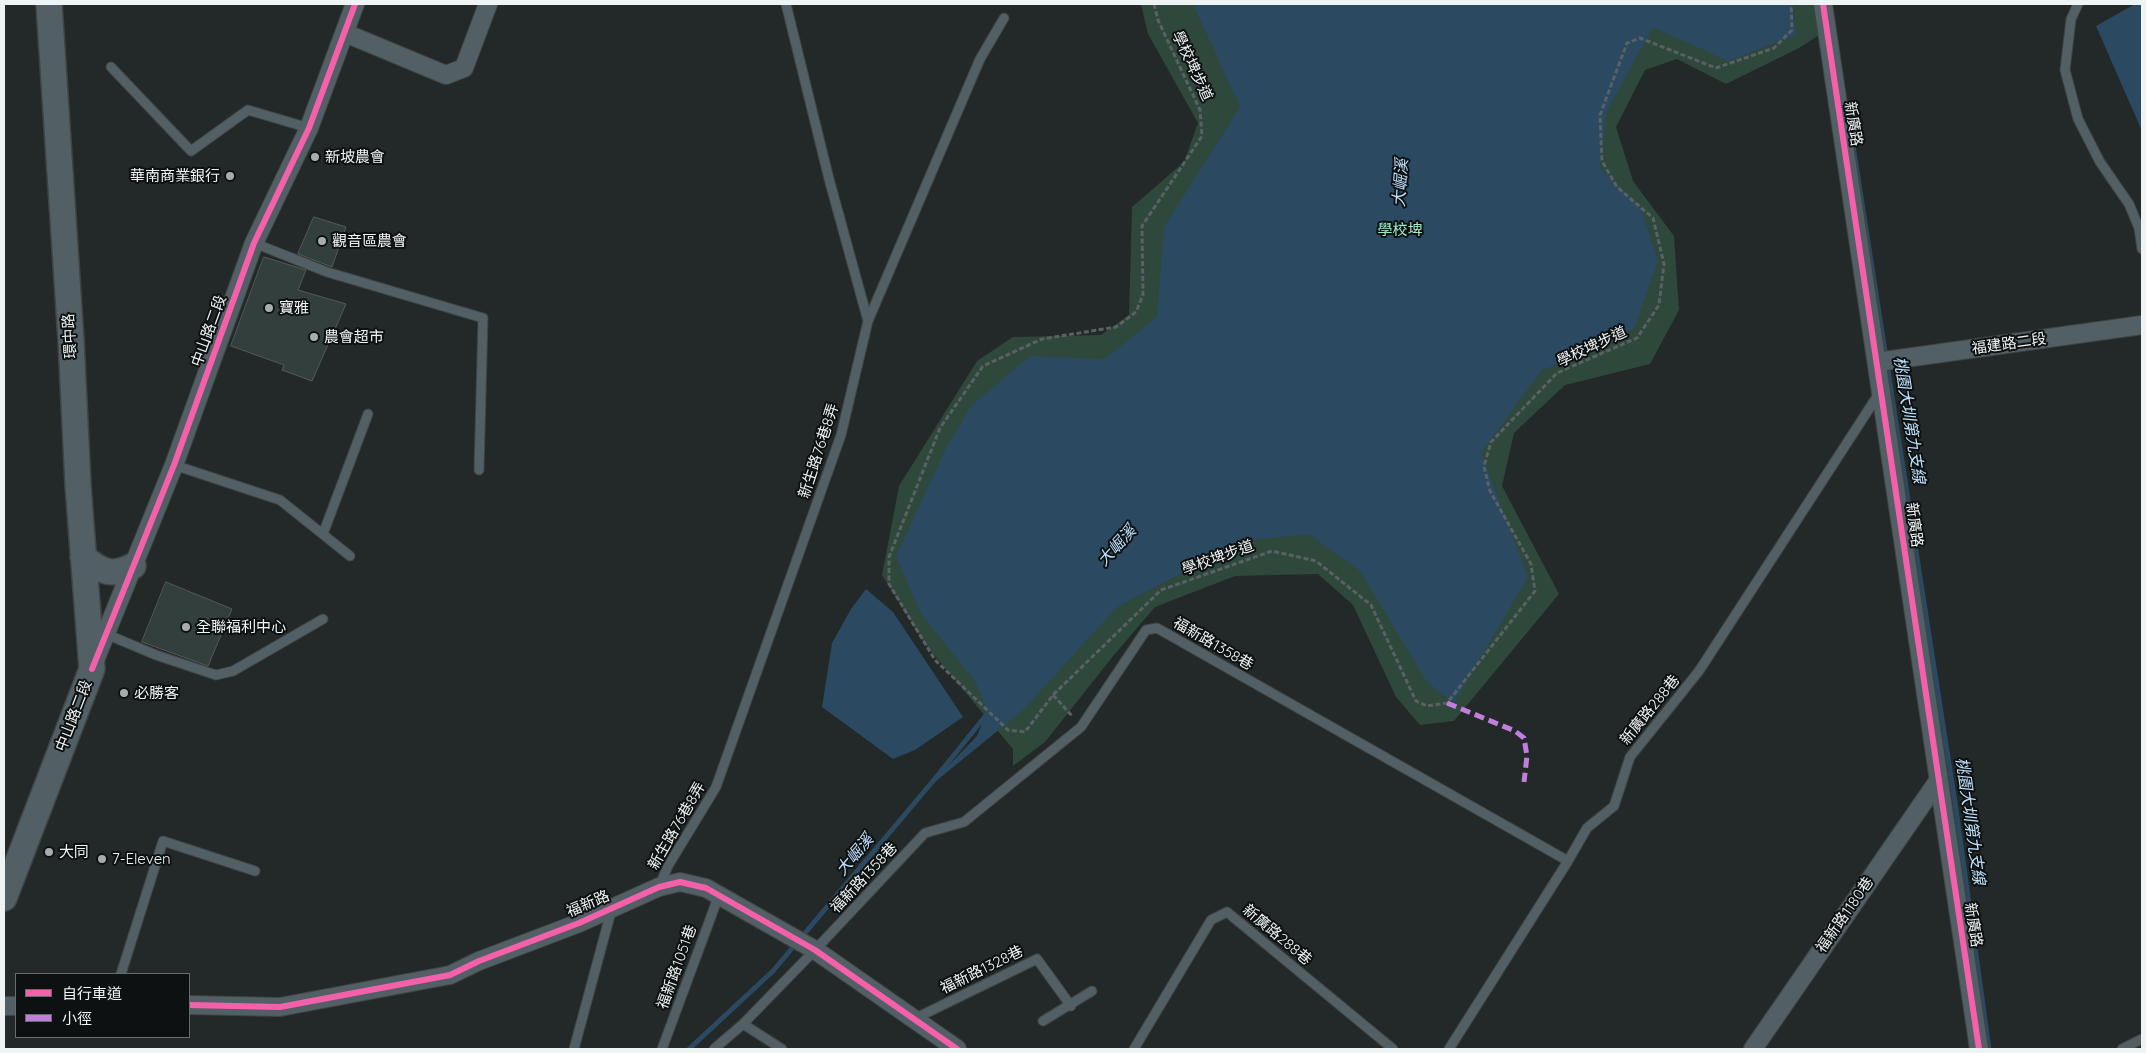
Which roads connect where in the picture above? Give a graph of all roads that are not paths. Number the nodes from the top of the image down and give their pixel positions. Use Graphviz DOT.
graph roads {
  1 [pos="49,4"];
  2 [pos="355,4"];
  3 [pos="488,4"];
  4 [pos="786,4"];
  5 [pos="1823,4"];
  6 [pos="2078,4"];
  7 [pos="1004,18"];
  8 [pos="345,33"];
  9 [pos="111,67"];
  10 [pos="309,128"];
  11 [pos="254,243"];
  12 [pos="2142,249"];
  13 [pos="868,320"];
  14 [pos="2142,325"];
  15 [pos="1877,362"];
  16 [pos="1881,390"];
  17 [pos="368,414"];
  18 [pos="174,465"];
  19 [pos="479,470"];
  20 [pos="323,534"];
  21 [pos="350,556"];
  22 [pos="83,557"];
  23 [pos="133,566"];
  24 [pos="323,618"];
  25 [pos="106,634"];
  26 [pos="92,669"];
  27 [pos="1938,781"];
  28 [pos="1568,861"];
  29 [pos="255,871"];
  30 [pos="659,886"];
  31 [pos="719,895"];
  32 [pos="4,898"];
  33 [pos="612,908"];
  34 [pos="815,950"];
  35 [pos="121,973"];
  36 [pos="1092,991"];
  37 [pos="190,1005"];
  38 [pos="1071,1006"];
  39 [pos="914,1019"];
  40 [pos="1042,1021"];
  41 [pos="743,1024"];
  42 [pos="2142,1039"];
  43 [pos="574,1049"];
  44 [pos="662,1049"];
  45 [pos="714,1049"];
  46 [pos="782,1049"];
  47 [pos="958,1049"];
  48 [pos="1134,1049"];
  49 [pos="1393,1049"];
  50 [pos="1449,1049"];
  51 [pos="1753,1049"];
  52 [pos="1979,1049"];
  53 [pos="2122,1049"];
  1 -- 22 [label="main road, 環中路"];
  2 -- 8 [label="street, 中山路二段"];
  3 -- 8 [label="street"];
  4 -- 13 [label="lane, 新生路76巷8弄"];
  5 -- 15 [label="street, 新廣路"];
  6 -- 12 [label="lane"];
  7 -- 13 [label="lane"];
  8 -- 10 [label="street, 中山路二段"];
  9 -- 10 [label="lane"];
  10 -- 11 [label="street, 中山路二段"];
  11 -- 18 [label="street, 中山路二段"];
  11 -- 19 [label="lane"];
  13 -- 30 [label="lane, 新生路76巷8弄"];
  14 -- 15 [label="street, 福建路二段"];
  15 -- 16 [label="street, 新廣路"];
  16 -- 27 [label="street, 新廣路"];
  16 -- 28 [label="lane, 新廣路288巷"];
  17 -- 20 [label="lane"];
  18 -- 20 [label="lane"];
  18 -- 23 [label="street, 中山路二段"];
  20 -- 21 [label="lane"];
  22 -- 23 [label="main road"];
  22 -- 26 [label="main road, 環中路"];
  23 -- 25 [label="street, 中山路二段"];
  24 -- 25 [label="lane"];
  25 -- 26 [label="street, 中山路二段"];
  26 -- 32 [label="main road, 中山路二段"];
  27 -- 51 [label="street, 福新路1180巷"];
  27 -- 52 [label="street, 新廣路"];
  28 -- 34 [label="lane, 福新路1358巷"];
  28 -- 50 [label="lane, 新廣路288巷"];
  29 -- 35 [label="lane"];
  30 -- 31 [label="street, 福新路"];
  30 -- 33 [label="street, 福新路"];
  31 -- 34 [label="street, 福新路"];
  31 -- 44 [label="lane, 福新路1051巷"];
  33 -- 37 [label="street, 福新路"];
  33 -- 43 [label="lane"];
  34 -- 39 [label="street, 福新路"];
  34 -- 41 [label="lane, 福新路1358巷"];
  36 -- 38 [label="lane"];
  38 -- 39 [label="lane, 福新路1328巷"];
  38 -- 40 [label="lane"];
  39 -- 47 [label="street, 福新路"];
  41 -- 45 [label="lane, 福新路1358巷"];
  41 -- 46 [label="lane"];
  42 -- 53 [label="lane"];
  48 -- 49 [label="lane, 新廣路288巷"];
}
